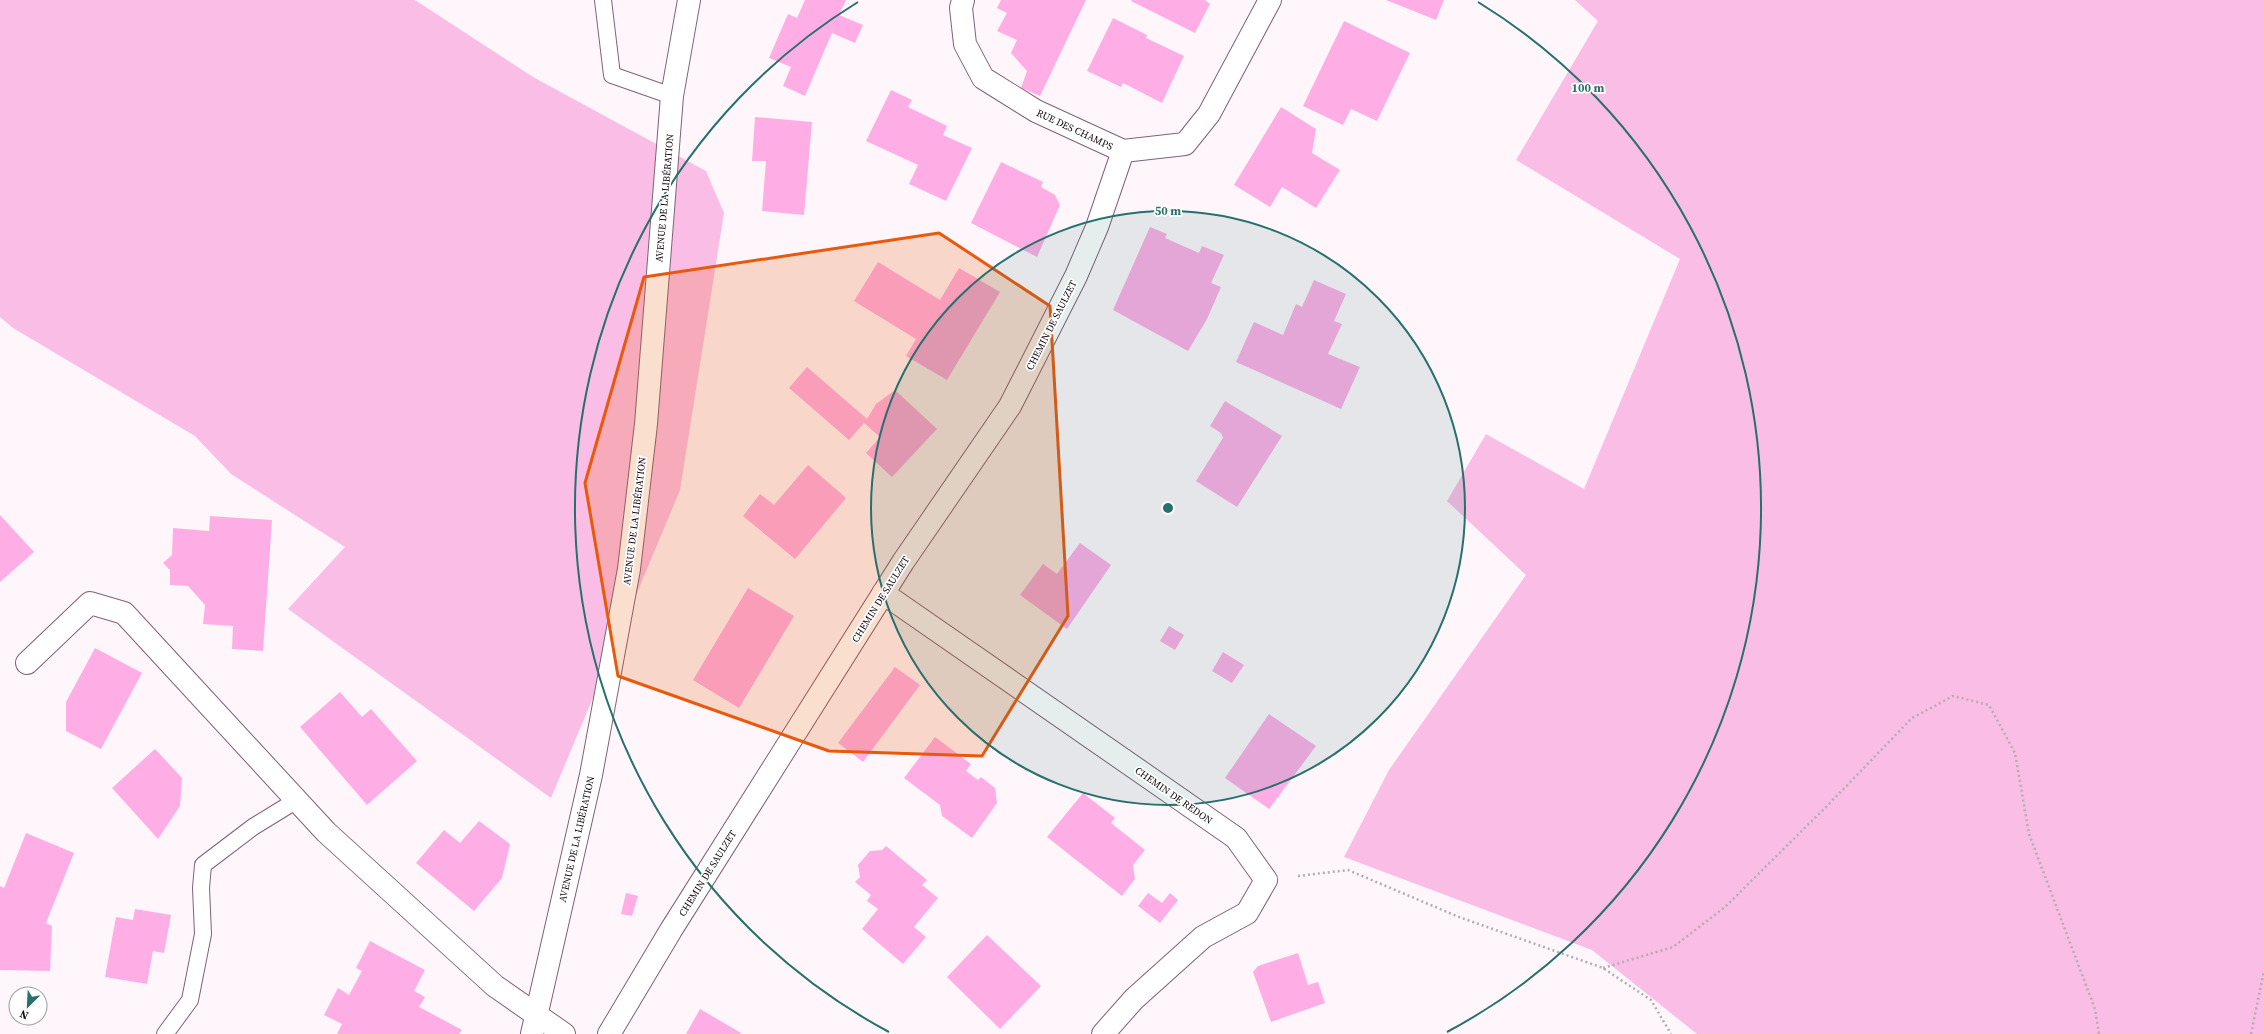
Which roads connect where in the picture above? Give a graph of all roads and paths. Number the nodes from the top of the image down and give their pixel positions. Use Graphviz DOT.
graph roads {
  1 [pos="603,0"];
  2 [pos="689,0"];
  3 [pos="963,0"];
  4 [pos="1270,0"];
  5 [pos="672,96"];
  6 [pos="1123,151"];
  7 [pos="883,593"];
  8 [pos="27,663"];
  9 [pos="296,800"];
  10 [pos="1266,880"];
  11 [pos="1603,968"];
  12 [pos="2264,970"];
  13 [pos="534,1024"];
  14 [pos="166,1034"];
  15 [pos="564,1034"];
  16 [pos="609,1034"];
  17 [pos="1103,1034"];
  18 [pos="1671,1034"];
  19 [pos="2099,1034"];
  20 [pos="2251,1034"];
  1 -- 5 [label="lane"];
  2 -- 5 [label="street, AVENUE DE LA LIBÉRATION"];
  3 -- 6 [label="street, RUE DES CHAMPS"];
  4 -- 6 [label="street, RUE DES CHAMPS"];
  5 -- 13 [label="street, AVENUE DE LA LIBÉRATION"];
  6 -- 7 [label="street, CHEMIN DE SAULZET"];
  7 -- 10 [label="street, CHEMIN DE REDON"];
  7 -- 16 [label="street, CHEMIN DE SAULZET"];
  8 -- 9 [label="street"];
  9 -- 13 [label="street"];
  9 -- 14 [label="lane"];
  10 -- 11 [label="path"];
  10 -- 17 [label="street"];
  11 -- 18 [label="path"];
  11 -- 19 [label="path"];
  12 -- 20 [label="path"];
  13 -- 15 [label="street"];
}
